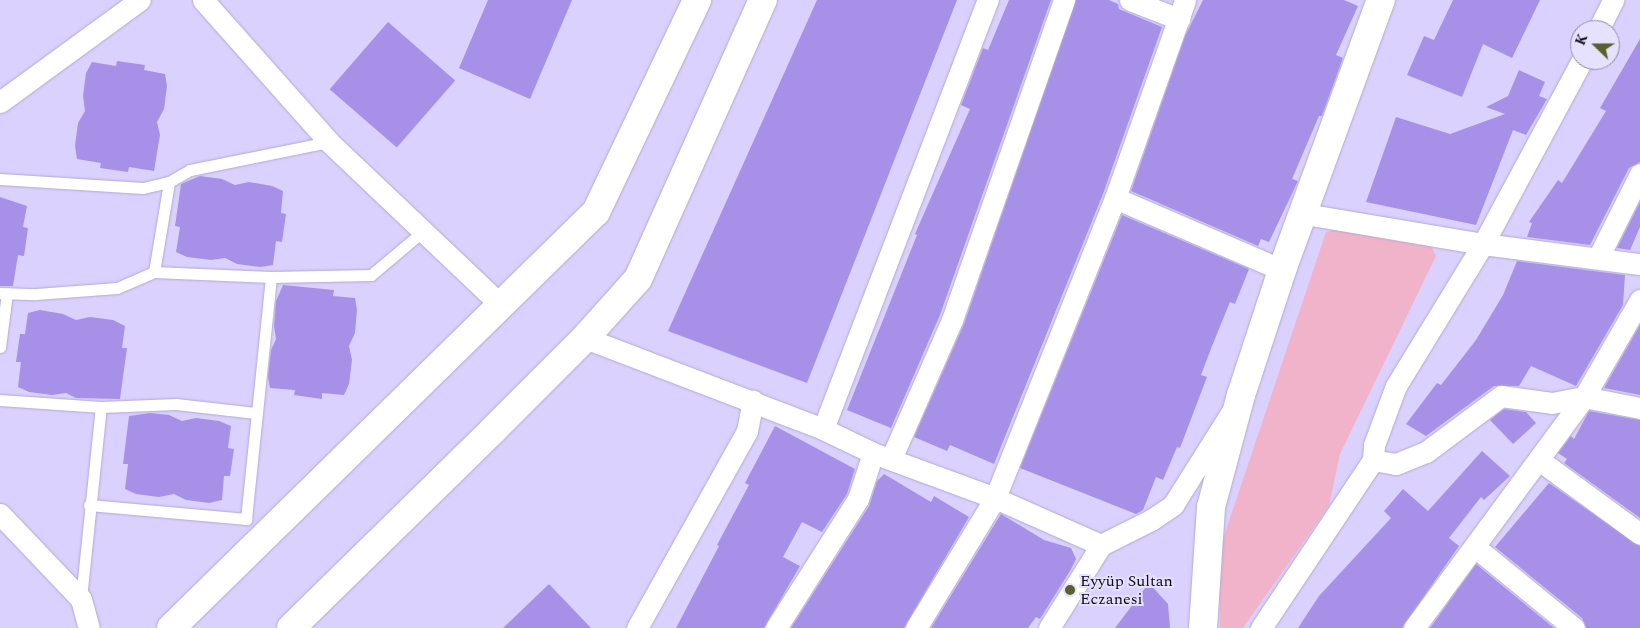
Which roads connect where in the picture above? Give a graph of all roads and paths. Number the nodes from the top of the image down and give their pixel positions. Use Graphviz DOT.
graph roads {
  1 [pos="140,0"];
  2 [pos="203,0"];
  3 [pos="697,0"];
  4 [pos="764,0"];
  5 [pos="988,0"];
  6 [pos="1064,0"];
  7 [pos="1130,0"];
  8 [pos="1613,0"];
  9 [pos="1378,1"];
  10 [pos="1182,10"];
  11 [pos="1603,20"];
  12 [pos="1577,70"];
  13 [pos="0,102"];
  14 [pos="329,142"];
  15 [pos="1640,174"];
  16 [pos="0,179"];
  17 [pos="169,182"];
  18 [pos="1115,198"];
  19 [pos="1305,214"];
  20 [pos="422,232"];
  21 [pos="1483,244"];
  22 [pos="1598,258"];
  23 [pos="1640,264"];
  24 [pos="1282,270"];
  25 [pos="154,272"];
  26 [pos="271,277"];
  27 [pos="4,293"];
  28 [pos="1640,300"];
  29 [pos="501,305"];
  30 [pos="585,338"];
  31 [pos="0,347"];
  32 [pos="1241,395"];
  33 [pos="1584,397"];
  34 [pos="0,400"];
  35 [pos="754,401"];
  36 [pos="101,407"];
  37 [pos="1640,408"];
  38 [pos="255,413"];
  39 [pos="824,429"];
  40 [pos="882,456"];
  41 [pos="1374,460"];
  42 [pos="1539,460"];
  43 [pos="995,498"];
  44 [pos="89,505"];
  45 [pos="0,514"];
  46 [pos="1640,534"];
  47 [pos="1101,545"];
  48 [pos="1475,547"];
  49 [pos="81,599"];
  50 [pos="89,628"];
  51 [pos="171,628"];
  52 [pos="291,628"];
  53 [pos="637,628"];
  54 [pos="776,628"];
  55 [pos="916,628"];
  56 [pos="1049,628"];
  57 [pos="1202,628"];
  58 [pos="1261,628"];
  59 [pos="1416,628"];
  60 [pos="1574,628"];
  1 -- 13 [label="street"];
  2 -- 14 [label="street"];
  3 -- 29 [label="main road"];
  4 -- 30 [label="main road"];
  5 -- 39 [label="street"];
  6 -- 40 [label="street"];
  7 -- 10 [label="street"];
  8 -- 11 [label="street"];
  9 -- 19 [label="main road"];
  10 -- 18 [label="street"];
  12 -- 21 [label="street"];
  14 -- 17 [label="lane"];
  14 -- 20 [label="street"];
  15 -- 22 [label="street"];
  16 -- 17 [label="lane"];
  17 -- 25 [label="lane"];
  18 -- 24 [label="street"];
  18 -- 43 [label="street"];
  19 -- 21 [label="street"];
  19 -- 24 [label="main road"];
  20 -- 26 [label="lane"];
  20 -- 29 [label="street"];
  21 -- 22 [label="street"];
  21 -- 41 [label="street"];
  22 -- 23 [label="street"];
  24 -- 32 [label="main road"];
  25 -- 26 [label="lane"];
  25 -- 27 [label="lane"];
  26 -- 38 [label="lane"];
  27 -- 31 [label="lane"];
  28 -- 33 [label="street"];
  29 -- 51 [label="main road"];
  30 -- 35 [label="street"];
  30 -- 52 [label="main road"];
  32 -- 47 [label="street"];
  32 -- 57 [label="main road"];
  33 -- 37 [label="street"];
  33 -- 41 [label="street"];
  33 -- 42 [label="street"];
  34 -- 36 [label="lane"];
  35 -- 39 [label="street"];
  35 -- 53 [label="street"];
  36 -- 38 [label="lane"];
  36 -- 44 [label="lane"];
  38 -- 44 [label="lane"];
  39 -- 40 [label="street"];
  40 -- 43 [label="street"];
  40 -- 54 [label="street"];
  41 -- 58 [label="street"];
  42 -- 46 [label="street"];
  42 -- 48 [label="street"];
  43 -- 47 [label="street"];
  43 -- 55 [label="street"];
  44 -- 49 [label="lane"];
  45 -- 49 [label="street"];
  47 -- 56 [label="street"];
  48 -- 59 [label="street"];
  48 -- 60 [label="street"];
  49 -- 50 [label="street"];
}
